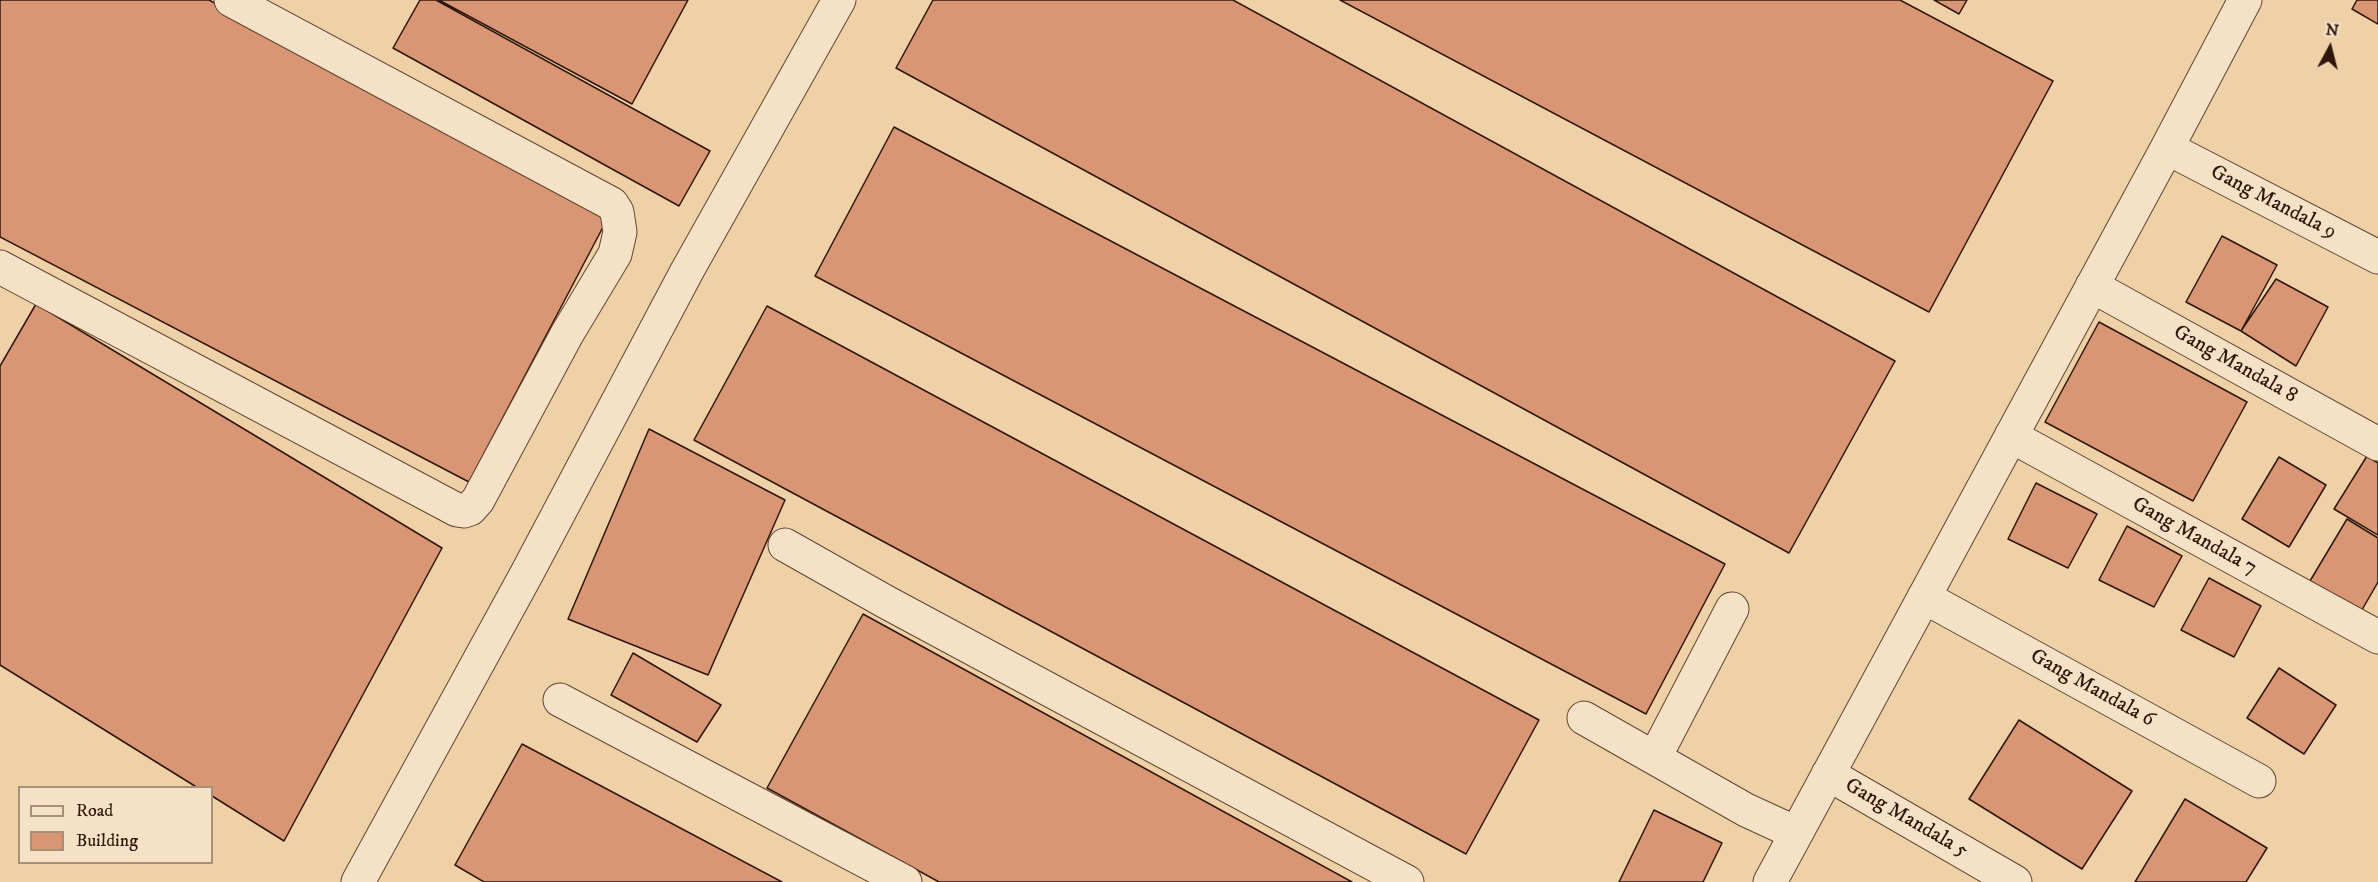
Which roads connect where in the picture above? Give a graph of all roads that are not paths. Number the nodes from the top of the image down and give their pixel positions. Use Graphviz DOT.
graph roads {
  1 [pos="231,0"];
  2 [pos="839,0"];
  3 [pos="2245,0"];
  4 [pos="2167,148"];
  5 [pos="2378,257"];
  6 [pos="0,267"];
  7 [pos="2092,286"];
  8 [pos="2011,436"];
  9 [pos="2378,444"];
  10 [pos="785,545"];
  11 [pos="1924,597"];
  12 [pos="1732,609"];
  13 [pos="2378,637"];
  14 [pos="560,700"];
  15 [pos="1584,718"];
  16 [pos="1655,757"];
  17 [pos="1828,774"];
  18 [pos="2259,781"];
  19 [pos="1796,833"];
  20 [pos="358,882"];
  21 [pos="905,882"];
  22 [pos="1407,882"];
  23 [pos="1770,882"];
  24 [pos="2015,882"];
  1 -- 6 [label="street"];
  2 -- 20 [label="street"];
  3 -- 4 [label="street"];
  4 -- 5 [label="street, Gang Mandala 9"];
  4 -- 7 [label="street"];
  7 -- 8 [label="street"];
  7 -- 9 [label="street, Gang Mandala 8"];
  8 -- 11 [label="street"];
  8 -- 13 [label="street, Gang Mandala 7"];
  10 -- 22 [label="street"];
  11 -- 17 [label="street"];
  11 -- 18 [label="street, Gang Mandala 6"];
  12 -- 16 [label="street"];
  14 -- 21 [label="street"];
  15 -- 16 [label="street"];
  16 -- 19 [label="street"];
  17 -- 19 [label="street"];
  17 -- 24 [label="street, Gang Mandala 5"];
  19 -- 23 [label="street"];
}
